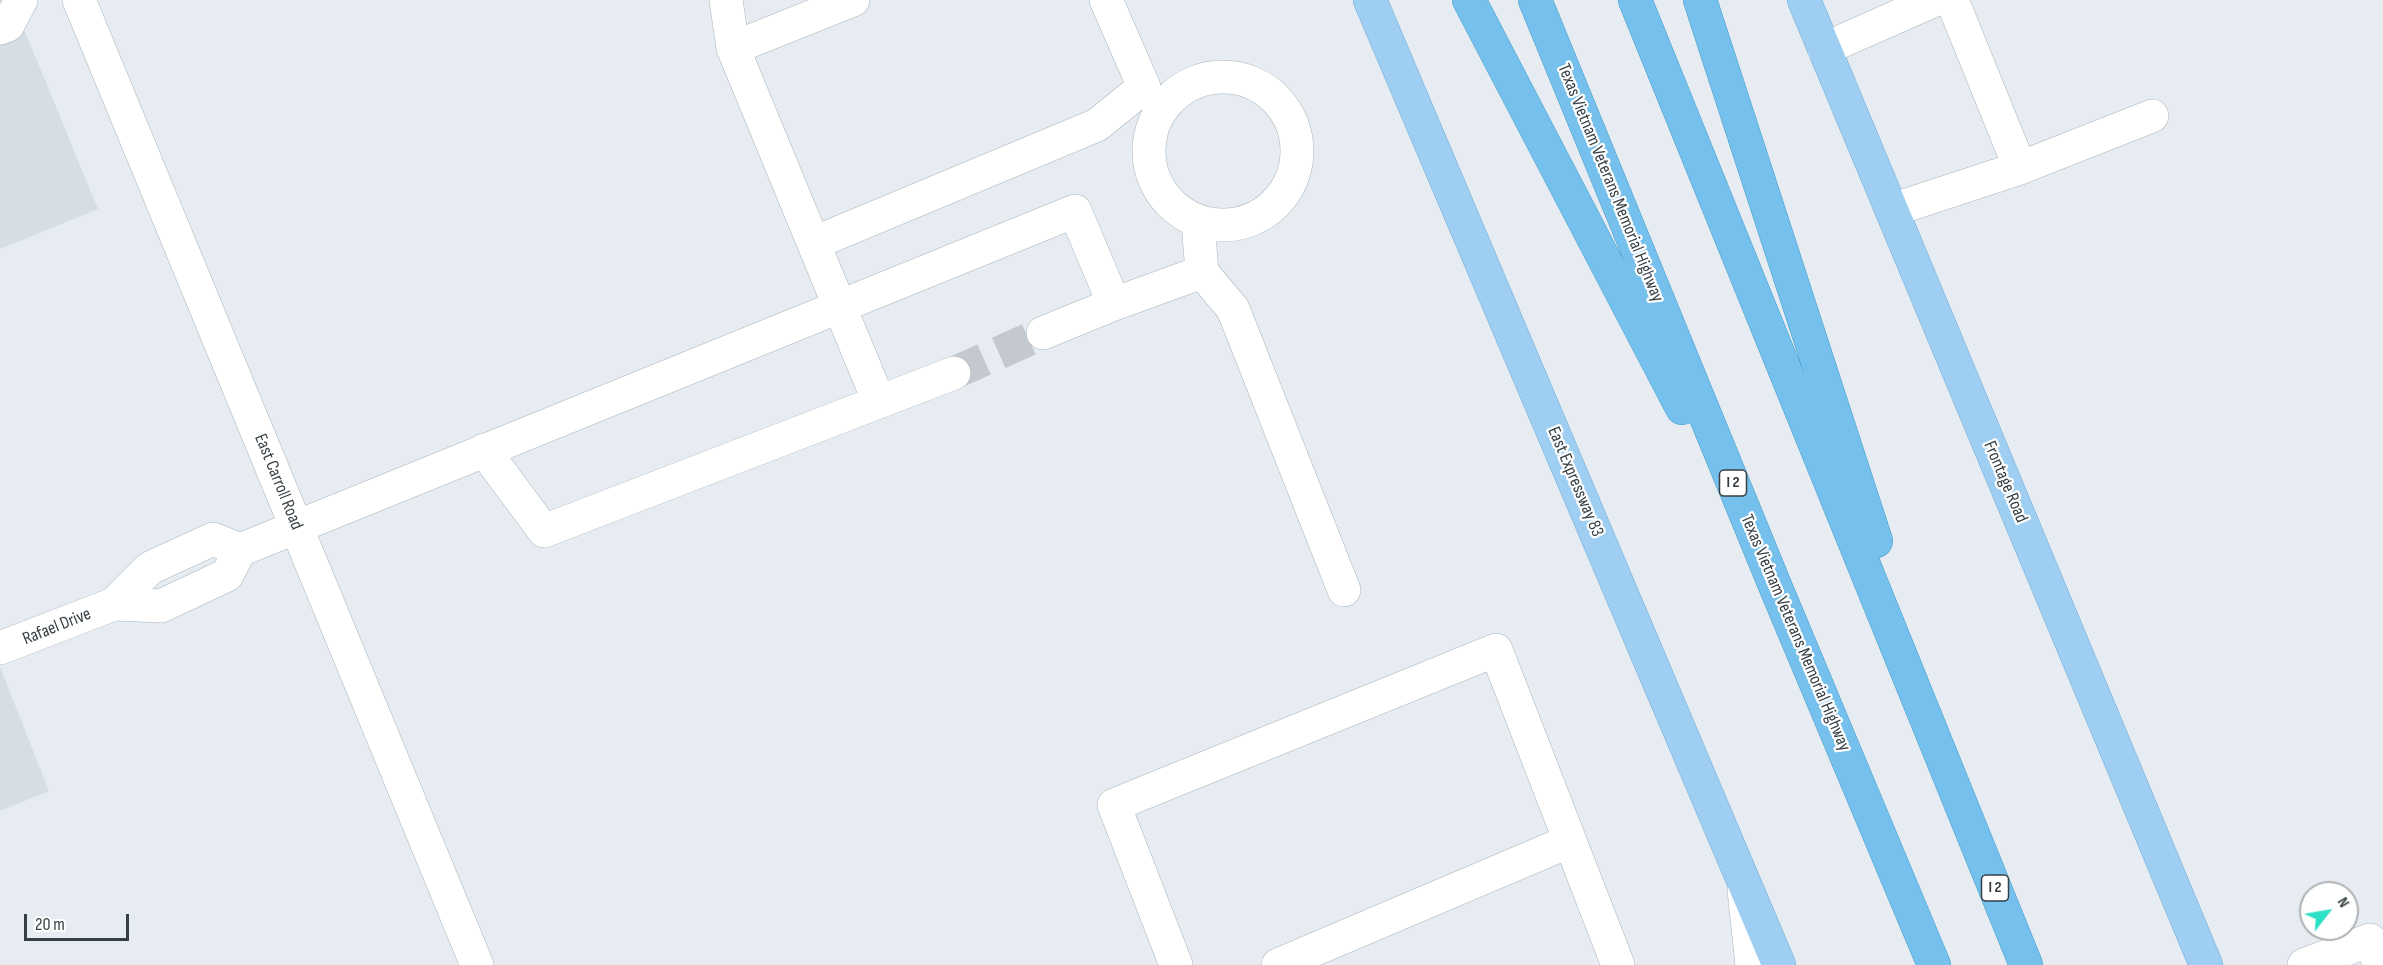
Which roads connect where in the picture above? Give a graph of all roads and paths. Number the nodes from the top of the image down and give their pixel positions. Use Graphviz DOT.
graph roads {
  1 [pos="21,0"];
  2 [pos="79,0"];
  3 [pos="726,0"];
  4 [pos="1106,0"];
  5 [pos="1370,0"];
  6 [pos="1469,0"];
  7 [pos="1535,0"];
  8 [pos="1635,0"];
  9 [pos="1700,0"];
  10 [pos="1804,0"];
  11 [pos="1935,0"];
  12 [pos="1952,0"];
  13 [pos="842,2"];
  14 [pos="0,28"];
  15 [pos="733,48"];
  16 [pos="1824,49"];
  17 [pos="1155,96"];
  18 [pos="2152,116"];
  19 [pos="2020,168"];
  20 [pos="1892,210"];
  21 [pos="1198,222"];
  22 [pos="814,243"];
  23 [pos="1202,272"];
  24 [pos="1114,304"];
  25 [pos="840,306"];
  26 [pos="1042,333"];
  27 [pos="954,374"];
  28 [pos="879,402"];
  29 [pos="484,450"];
  30 [pos="296,526"];
  31 [pos="189,549"];
  32 [pos="240,550"];
  33 [pos="205,585"];
  34 [pos="1776,588"];
  35 [pos="1344,590"];
  36 [pos="114,604"];
  37 [pos="0,648"];
  38 [pos="1964,810"];
  39 [pos="1570,841"];
  40 [pos="1742,873"];
  41 [pos="1284,964"];
  42 [pos="477,965"];
  43 [pos="1176,965"];
  44 [pos="1618,965"];
  45 [pos="1752,965"];
  46 [pos="1779,965"];
  47 [pos="1934,965"];
  48 [pos="2026,965"];
  49 [pos="2206,965"];
  50 [pos="2304,965"];
  51 [pos="2380,965"];
  1 -- 14 [label="street"];
  2 -- 30 [label="street, East Carroll Road"];
  3 -- 15 [label="street"];
  4 -- 17 [label="street"];
  5 -- 40 [label="main road, East Expressway 83"];
  6 -- 34 [label="highway"];
  7 -- 34 [label="highway, Texas Vietnam Veterans Memorial Highway / I 2"];
  8 -- 38 [label="highway, I 2"];
  9 -- 38 [label="highway"];
  10 -- 16 [label="main road, Frontage Road"];
  11 -- 16 [label="street"];
  12 -- 19 [label="street"];
  13 -- 15 [label="street"];
  15 -- 22 [label="street"];
  16 -- 20 [label="main road, Frontage Road"];
  17 -- 21 [label="street"];
  17 -- 21 [label="street"];
  17 -- 22 [label="street"];
  18 -- 19 [label="street"];
  19 -- 20 [label="street"];
  20 -- 49 [label="main road, Frontage Road"];
  21 -- 23 [label="street"];
  22 -- 25 [label="street"];
  23 -- 24 [label="street"];
  23 -- 35 [label="street"];
  24 -- 25 [label="street"];
  24 -- 26 [label="street"];
  25 -- 28 [label="street"];
  25 -- 29 [label="street"];
  27 -- 28 [label="street"];
  28 -- 29 [label="street"];
  29 -- 30 [label="street"];
  30 -- 32 [label="street"];
  30 -- 42 [label="street, East Carroll Road"];
  31 -- 32 [label="street, Rafael Drive"];
  31 -- 33 [label="street"];
  31 -- 36 [label="street, Rafael Drive"];
  32 -- 33 [label="street, Rafael Drive"];
  33 -- 36 [label="street, Rafael Drive"];
  34 -- 47 [label="highway, Texas Vietnam Veterans Memorial Highway / I 2"];
  36 -- 37 [label="street, Rafael Drive"];
  38 -- 48 [label="highway, I 2"];
  39 -- 41 [label="street"];
  39 -- 43 [label="street"];
  39 -- 44 [label="street"];
  40 -- 45 [label="street"];
  40 -- 46 [label="main road, East Expressway 83"];
  50 -- 51 [label="street"];
}
